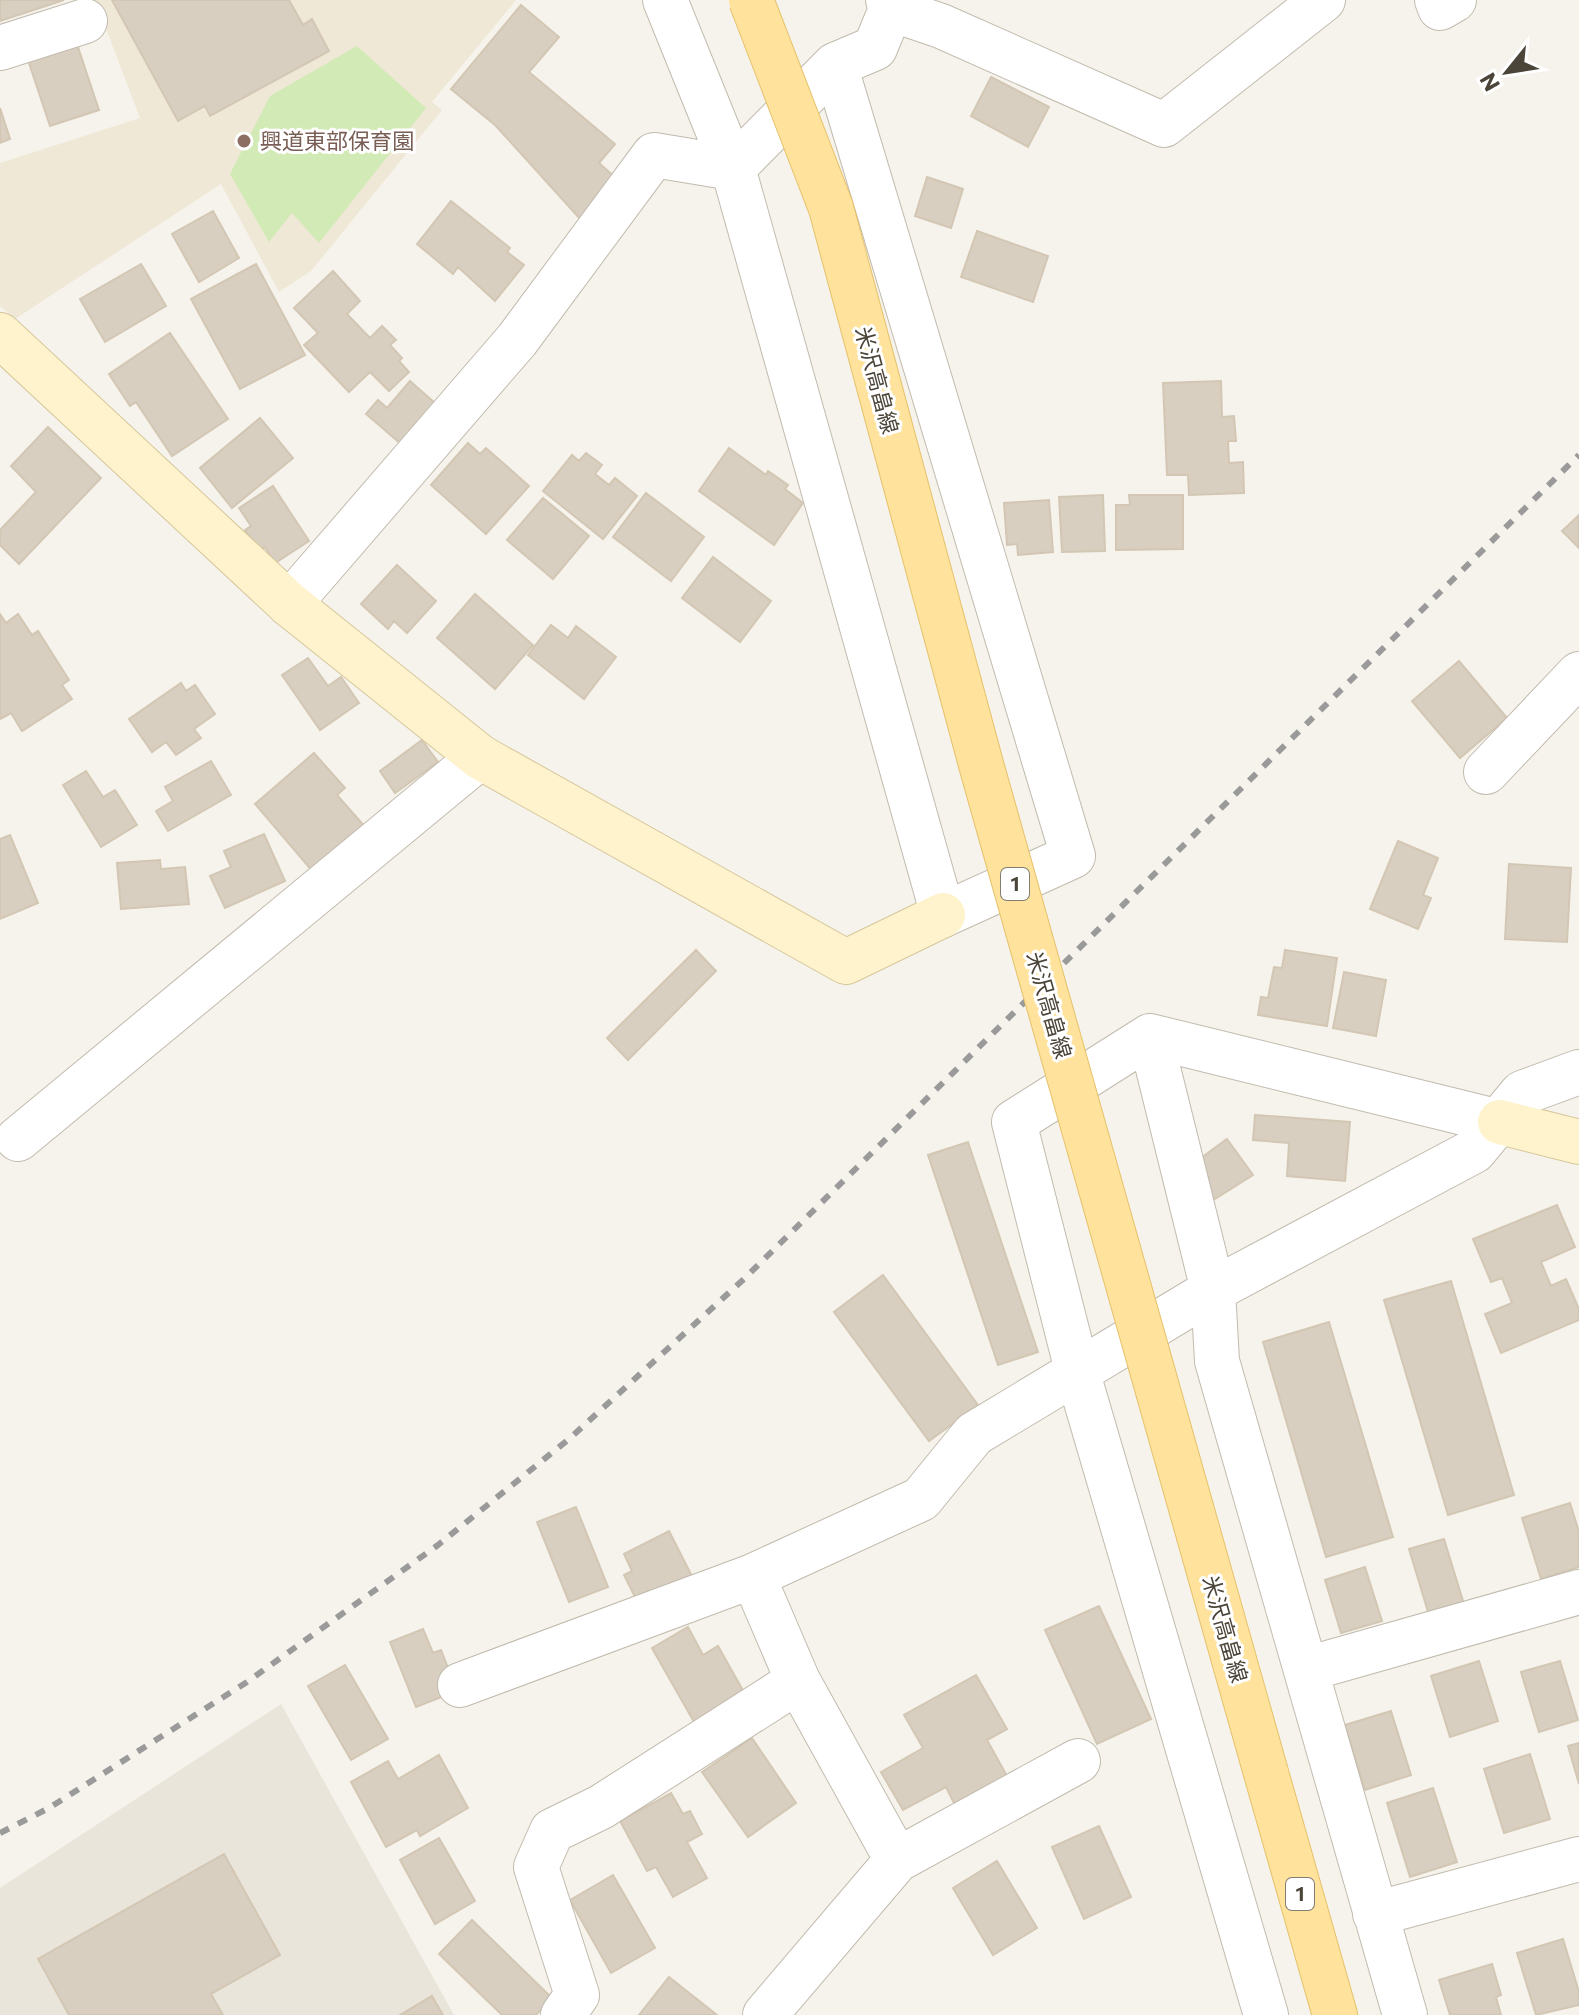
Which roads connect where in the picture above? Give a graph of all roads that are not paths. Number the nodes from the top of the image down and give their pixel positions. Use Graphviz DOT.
graph roads {
  1 [pos="665,0"];
  2 [pos="751,0"];
  3 [pos="1323,0"];
  4 [pos="1437,0"];
  5 [pos="1454,0"];
  6 [pos="889,4"];
  7 [pos="85,21"];
  8 [pos="0,48"];
  9 [pos="835,65"];
  10 [pos="733,168"];
  11 [pos="0,335"];
  12 [pos="289,604"];
  13 [pos="1579,674"];
  14 [pos="480,757"];
  15 [pos="1486,772"];
  16 [pos="943,915"];
  17 [pos="1150,1036"];
  18 [pos="1579,1072"];
  19 [pos="1500,1122"];
  20 [pos="18,1139"];
  21 [pos="1579,1142"];
  22 [pos="1213,1290"];
  23 [pos="1078,1374"];
  24 [pos="753,1576"];
  25 [pos="1579,1592"];
  26 [pos="1307,1669"];
  27 [pos="798,1681"];
  28 [pos="460,1685"];
  29 [pos="1078,1761"];
  30 [pos="1579,1859"];
  31 [pos="897,1860"];
  32 [pos="1375,1914"];
  33 [pos="563,2015"];
  34 [pos="765,2015"];
  35 [pos="1266,2015"];
  36 [pos="1335,2015"];
  37 [pos="1405,2015"];
  1 -- 10 [label="street"];
  2 -- 36 [label="main road, 米沢高畠線 / 1, bridge"];
  3 -- 6 [label="street"];
  4 -- 5 [label="street"];
  6 -- 9 [label="street"];
  7 -- 8 [label="street"];
  9 -- 10 [label="street"];
  9 -- 16 [label="street"];
  10 -- 12 [label="street"];
  10 -- 16 [label="street"];
  11 -- 12 [label="street"];
  12 -- 14 [label="street"];
  13 -- 15 [label="street"];
  14 -- 16 [label="street"];
  14 -- 20 [label="street"];
  17 -- 19 [label="street"];
  17 -- 22 [label="street"];
  17 -- 23 [label="street"];
  18 -- 19 [label="street"];
  19 -- 21 [label="street"];
  19 -- 22 [label="street"];
  22 -- 23 [label="street"];
  22 -- 26 [label="street"];
  23 -- 24 [label="street"];
  23 -- 35 [label="street"];
  24 -- 27 [label="street"];
  24 -- 28 [label="street"];
  25 -- 26 [label="street"];
  26 -- 32 [label="street"];
  27 -- 31 [label="street"];
  27 -- 33 [label="street"];
  29 -- 31 [label="street"];
  30 -- 32 [label="street"];
  31 -- 34 [label="street"];
  32 -- 37 [label="street"];
}
